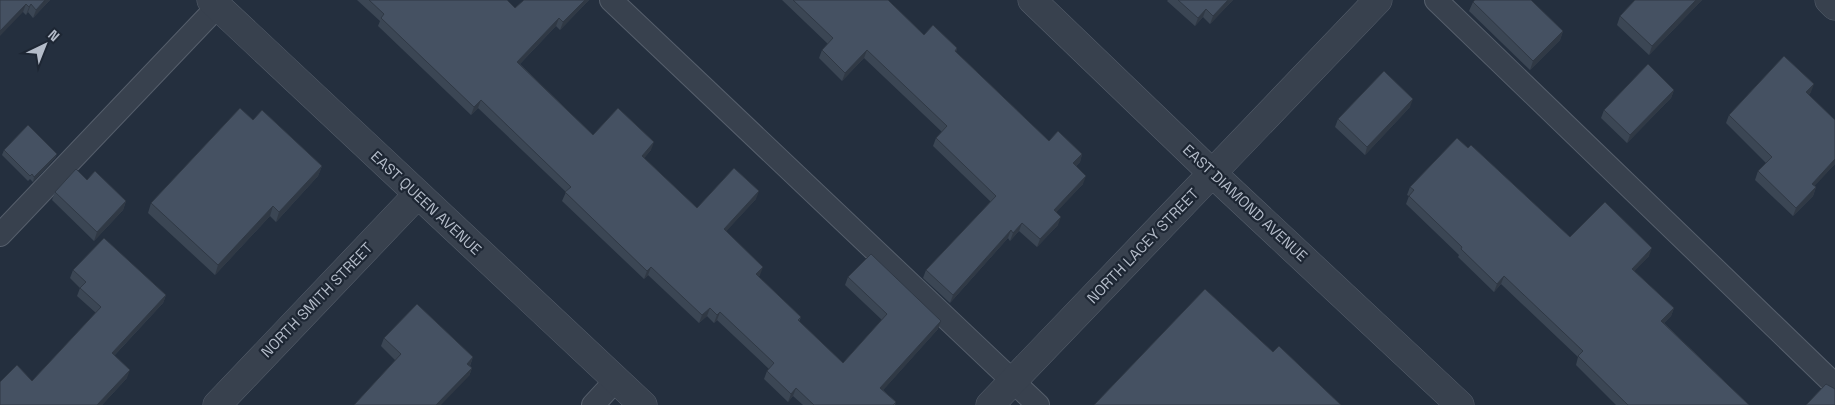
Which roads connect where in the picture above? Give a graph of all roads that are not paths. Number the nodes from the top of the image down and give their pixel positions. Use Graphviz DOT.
graph roads {
  1 [pos="611,0"];
  2 [pos="1032,0"];
  3 [pos="1378,0"];
  4 [pos="1436,0"];
  5 [pos="1829,0"];
  6 [pos="214,3"];
  7 [pos="1835,6"];
  8 [pos="1212,173"];
  9 [pos="417,194"];
  10 [pos="0,235"];
  11 [pos="616,380"];
  12 [pos="1013,381"];
  13 [pos="1835,385"];
  14 [pos="217,405"];
  15 [pos="593,405"];
  16 [pos="643,405"];
  17 [pos="990,405"];
  18 [pos="1038,405"];
  19 [pos="1460,405"];
  1 -- 12 [label="lane"];
  2 -- 8 [label="street, EAST DIAMOND AVENUE"];
  3 -- 8 [label="street, NORTH LACEY STREET"];
  4 -- 13 [label="lane"];
  5 -- 7 [label="street"];
  6 -- 9 [label="street, EAST QUEEN AVENUE"];
  6 -- 10 [label="lane"];
  8 -- 12 [label="street, NORTH LACEY STREET"];
  8 -- 19 [label="street, EAST DIAMOND AVENUE"];
  9 -- 11 [label="street, EAST QUEEN AVENUE"];
  9 -- 14 [label="street, NORTH SMITH STREET"];
  11 -- 15 [label="lane"];
  11 -- 16 [label="street, EAST QUEEN AVENUE"];
  12 -- 17 [label="street, NORTH LACEY STREET"];
  12 -- 18 [label="lane"];
}
